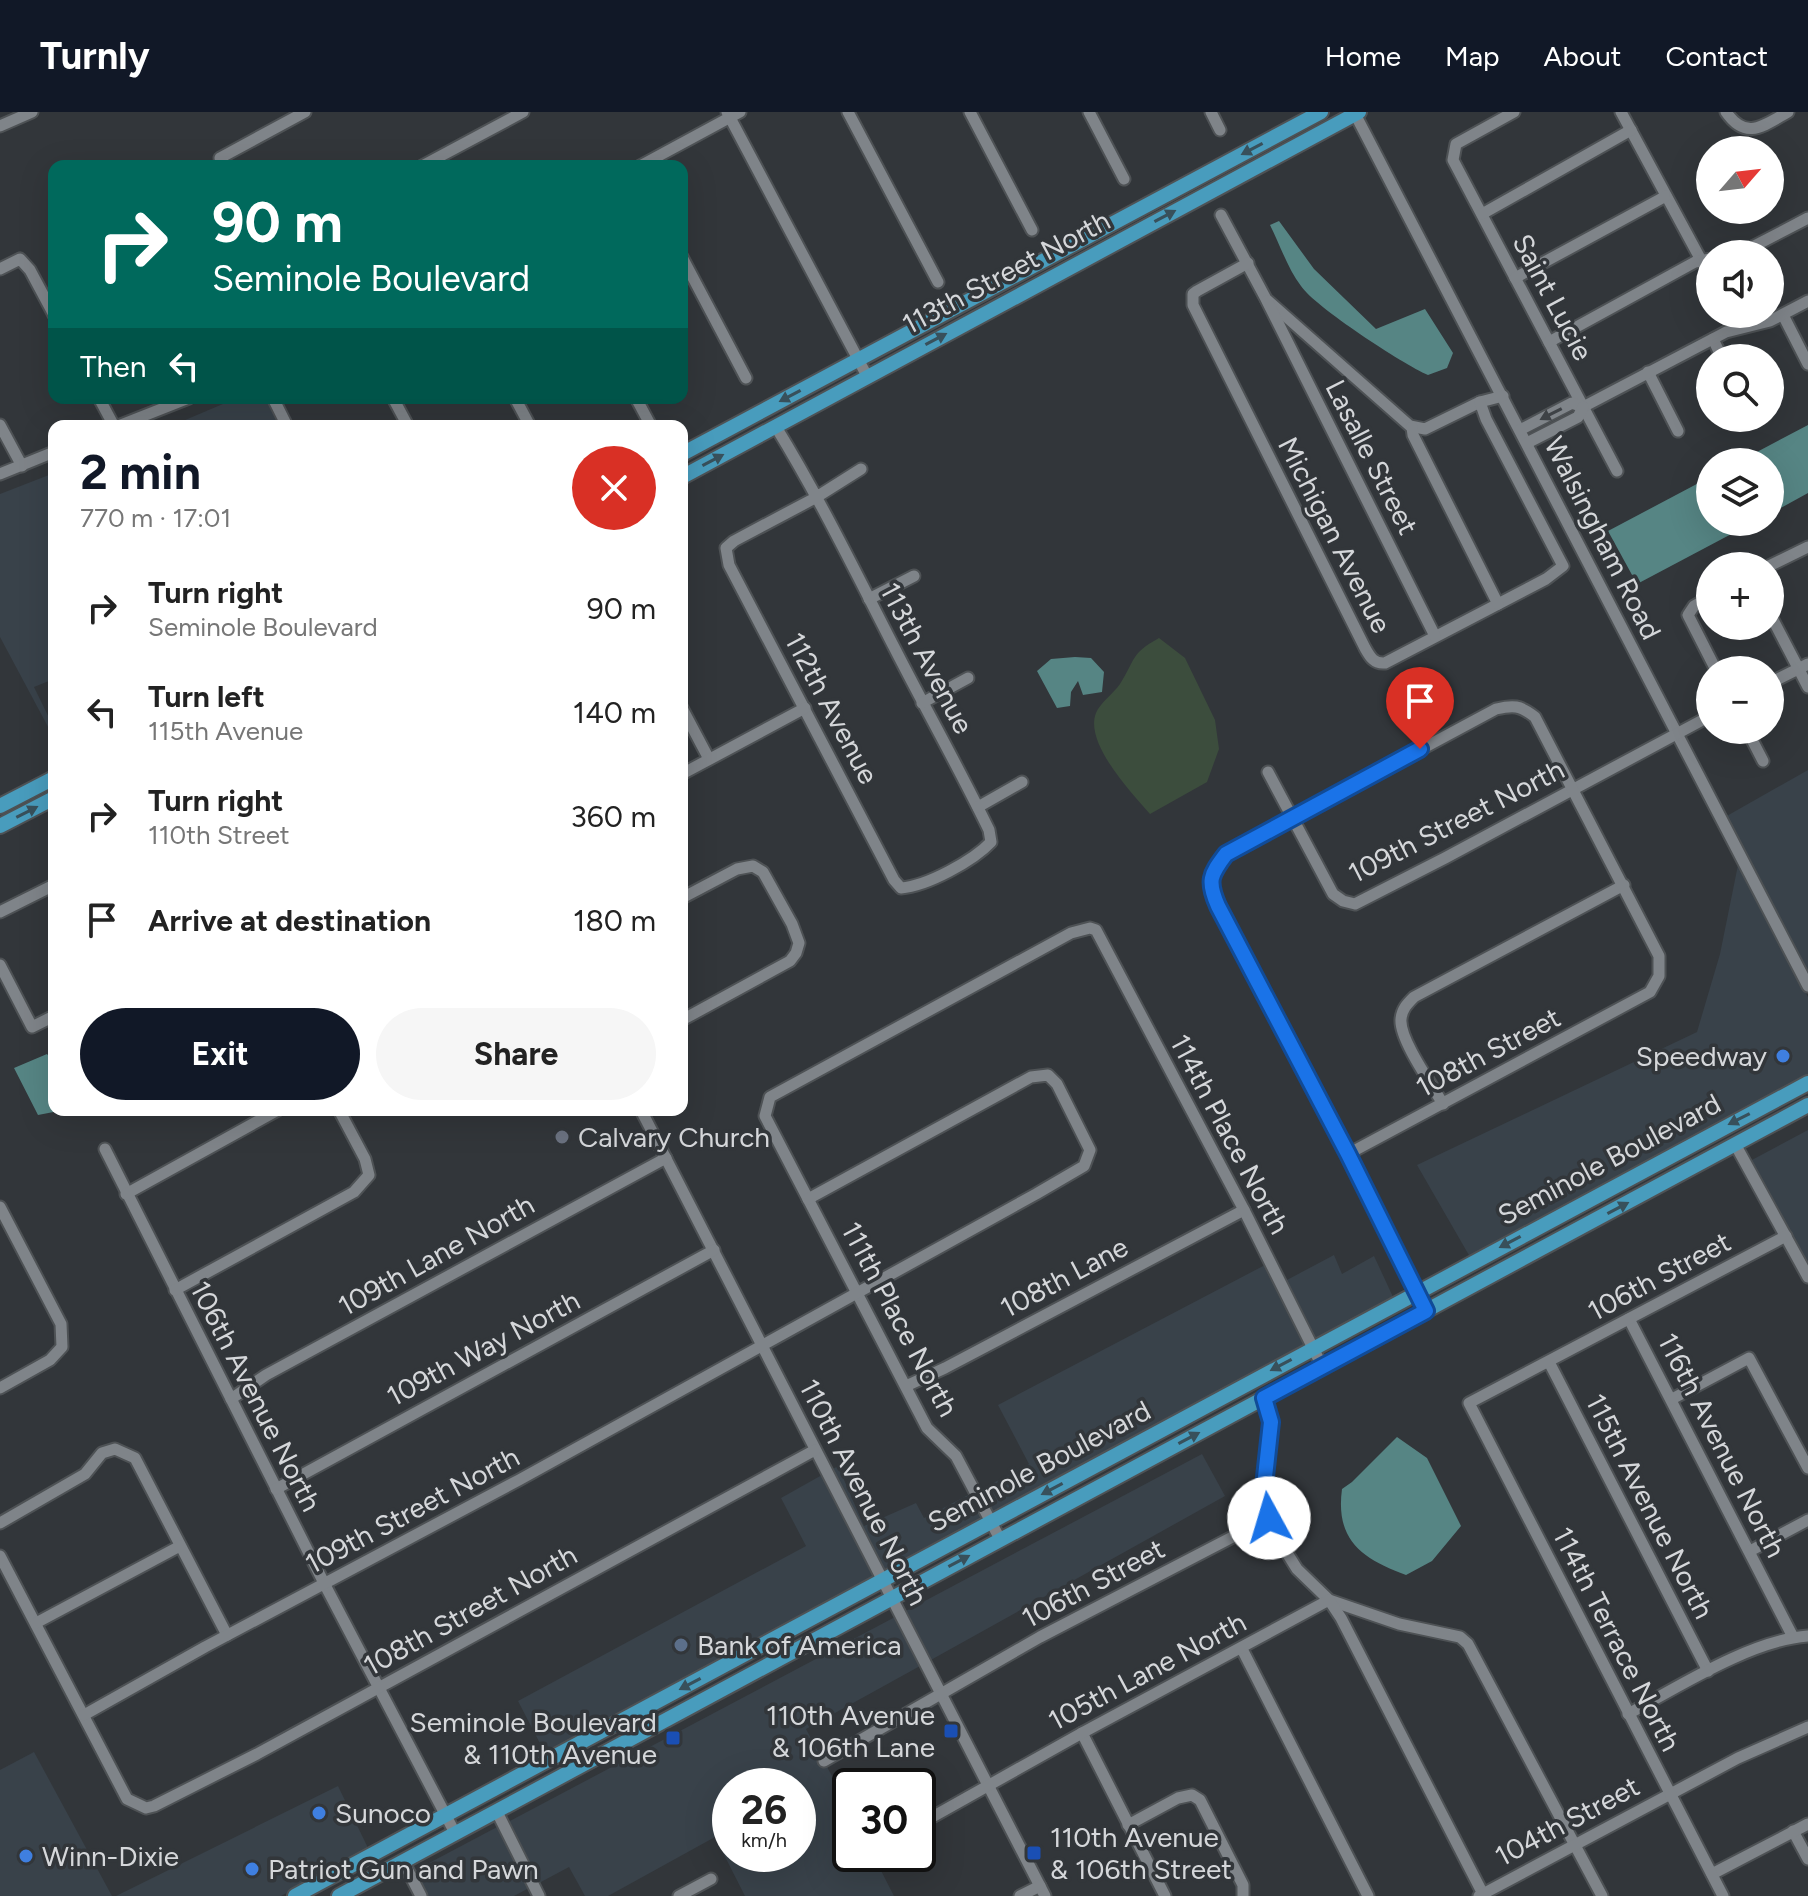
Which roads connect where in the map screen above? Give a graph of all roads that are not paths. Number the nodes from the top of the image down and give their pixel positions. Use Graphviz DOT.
graph roads {
  1 [pos="32,112"];
  2 [pos="305,112"];
  3 [pos="523,112"];
  4 [pos="848,112"];
  5 [pos="970,112"];
  6 [pos="1089,112"];
  7 [pos="1211,112"];
  8 [pos="1321,112"];
  9 [pos="1514,112"];
  10 [pos="1621,112"];
  11 [pos="1726,112"];
  12 [pos="1788,112"];
  13 [pos="1356,113"];
  14 [pos="732,114"];
  15 [pos="0,126"];
  16 [pos="1220,130"];
  17 [pos="1631,130"];
  18 [pos="225,160"];
  19 [pos="433,160"];
  20 [pos="651,160"];
  21 [pos="1124,179"];
  22 [pos="1666,196"];
  23 [pos="1482,214"];
  24 [pos="1221,215"];
  25 [pos="1808,218"];
  26 [pos="1032,230"];
  27 [pos="1766,240"];
  28 [pos="1696,244"];
  29 [pos="1248,263"];
  30 [pos="1696,265"];
  31 [pos="688,268"];
  32 [pos="0,269"];
  33 [pos="1515,278"];
  34 [pos="938,282"];
  35 [pos="1266,299"];
  36 [pos="1808,301"];
  37 [pos="48,304"];
  38 [pos="1784,314"];
  39 [pos="1784,317"];
  40 [pos="1742,328"];
  41 [pos="1713,339"];
  42 [pos="1549,342"];
  43 [pos="1715,344"];
  44 [pos="858,359"];
  45 [pos="1808,364"];
  46 [pos="1648,372"];
  47 [pos="867,376"];
  48 [pos="746,378"];
  49 [pos="1503,396"];
  50 [pos="1480,402"];
  51 [pos="173,404"];
  52 [pos="1583,407"];
  53 [pos="132,420"];
  54 [pos="0,425"];
  55 [pos="776,427"];
  56 [pos="1412,427"];
  57 [pos="1520,430"];
  58 [pos="1678,431"];
  59 [pos="1527,443"];
  60 [pos="688,451"];
  61 [pos="48,455"];
  62 [pos="22,466"];
  63 [pos="861,469"];
  64 [pos="1617,471"];
  65 [pos="0,474"];
  66 [pos="688,474"];
  67 [pos="815,498"];
  68 [pos="1808,547"];
  69 [pos="1784,559"];
  70 [pos="914,576"];
  71 [pos="869,599"];
  72 [pos="1498,604"];
  73 [pos="1696,605"];
  74 [pos="1696,631"];
  75 [pos="1435,636"];
  76 [pos="1784,636"];
  77 [pos="1803,667"];
  78 [pos="1784,676"];
  79 [pos="968,678"];
  80 [pos="1808,687"];
  81 [pos="922,703"];
  82 [pos="805,708"];
  83 [pos="688,719"];
  84 [pos="1696,724"];
  85 [pos="1677,735"];
  86 [pos="1754,744"];
  87 [pos="709,759"];
  88 [pos="1763,761"];
  89 [pos="688,771"];
  90 [pos="1268,772"];
  91 [pos="48,781"];
  92 [pos="1022,782"];
  93 [pos="1573,788"];
  94 [pos="48,801"];
  95 [pos="0,806"];
  96 [pos="978,807"];
  97 [pos="1292,819"];
  98 [pos="0,826"];
  99 [pos="991,842"];
  100 [pos="1624,885"];
  101 [pos="48,888"];
  102 [pos="688,895"];
  103 [pos="0,912"];
  104 [pos="1090,928"];
  105 [pos="0,965"];
  106 [pos="1808,986"];
  107 [pos="688,1017"];
  108 [pos="48,1019"];
  109 [pos="1808,1083"];
  110 [pos="1443,1104"];
  111 [pos="1808,1105"];
  112 [pos="267,1116"];
  113 [pos="342,1116"];
  114 [pos="644,1116"];
  115 [pos="1735,1144"];
  116 [pos="105,1149"];
  117 [pos="1348,1154"];
  118 [pos="666,1158"];
  119 [pos="126,1194"];
  120 [pos="808,1199"];
  121 [pos="0,1207"];
  122 [pos="1575,1207"];
  123 [pos="1244,1210"];
  124 [pos="1584,1226"];
  125 [pos="1786,1236"];
  126 [pos="714,1250"];
  127 [pos="1808,1277"];
  128 [pos="175,1290"];
  129 [pos="858,1291"];
  130 [pos="1416,1292"];
  131 [pos="1426,1311"];
  132 [pos="1629,1319"];
  133 [pos="763,1345"];
  134 [pos="1313,1348"];
  135 [pos="1549,1362"];
  136 [pos="1322,1366"];
  137 [pos="906,1386"];
  138 [pos="0,1388"];
  139 [pos="1264,1398"];
  140 [pos="231,1399"];
  141 [pos="1672,1399"];
  142 [pos="1469,1403"];
  143 [pos="815,1450"];
  144 [pos="1808,1468"];
  145 [pos="276,1489"];
  146 [pos="1269,1518"];
  147 [pos="1808,1520"];
  148 [pos="991,1522"];
  149 [pos="0,1523"];
  150 [pos="1000,1539"];
  151 [pos="180,1546"];
  152 [pos="1750,1551"];
  153 [pos="0,1556"];
  154 [pos="882,1581"];
  155 [pos="325,1585"];
  156 [pos="891,1598"];
  157 [pos="1329,1600"];
  158 [pos="36,1623"];
  159 [pos="227,1635"];
  160 [pos="1808,1636"];
  161 [pos="1793,1637"];
  162 [pos="1242,1649"];
  163 [pos="1708,1671"];
  164 [pos="378,1688"];
  165 [pos="940,1694"];
  166 [pos="1628,1714"];
  167 [pos="84,1715"];
  168 [pos="1808,1727"];
  169 [pos="1082,1733"];
  170 [pos="824,1761"];
  171 [pos="989,1786"];
  172 [pos="1670,1793"];
  173 [pos="497,1812"];
  174 [pos="446,1815"];
  175 [pos="936,1815"];
  176 [pos="1808,1824"];
  177 [pos="1128,1825"];
  178 [pos="1793,1831"];
  179 [pos="455,1833"];
  180 [pos="1574,1845"];
  181 [pos="1808,1859"];
  182 [pos="403,1861"];
  183 [pos="1712,1874"];
  184 [pos="711,1879"];
  185 [pos="1043,1891"];
  186 [pos="1480,1895"];
  187 [pos="295,1896"];
  188 [pos="339,1896"];
  189 [pos="421,1896"];
  190 [pos="539,1896"];
  191 [pos="679,1896"];
  192 [pos="1020,1896"];
  193 [pos="1165,1896"];
  194 [pos="1243,1896"];
  195 [pos="1368,1896"];
  196 [pos="1602,1896"];
  197 [pos="1723,1896"];
  1 -- 15 [label="street"];
  2 -- 18 [label="street"];
  3 -- 19 [label="street"];
  4 -- 34 [label="street"];
  5 -- 26 [label="street"];
  6 -- 21 [label="street"];
  7 -- 16 [label="street"];
  8 -- 44 [label="main road, 113th Street North, one-way"];
  9 -- 23 [label="street, Saint Lucie"];
  10 -- 17 [label="street"];
  11 -- 12 [label="street"];
  47 -- 13 [label="main road, 113th Street North, one-way"];
  13 -- 49 [label="street, Walsingham Road"];
  14 -- 20 [label="street"];
  14 -- 44 [label="street"];
  17 -- 22 [label="street"];
  17 -- 23 [label="street"];
  22 -- 28 [label="street"];
  22 -- 33 [label="street"];
  23 -- 33 [label="street, Saint Lucie"];
  24 -- 29 [label="street, Lasalle Street"];
  25 -- 27 [label="street"];
  29 -- 35 [label="street, Lasalle Street"];
  29 -- 75 [label="street, Michigan Avenue"];
  30 -- 42 [label="street"];
  31 -- 48 [label="street"];
  32 -- 37 [label="street"];
  33 -- 42 [label="street, Saint Lucie"];
  35 -- 56 [label="street"];
  35 -- 75 [label="street, Lasalle Street"];
  36 -- 38 [label="street"];
  39 -- 45 [label="street"];
  40 -- 41 [label="street"];
  41 -- 43 [label="street"];
  41 -- 46 [label="street"];
  42 -- 52 [label="street, Saint Lucie"];
  44 -- 47 [label="street"];
  44 -- 60 [label="main road, 113th Street North, one-way"];
  46 -- 52 [label="street"];
  46 -- 58 [label="street"];
  47 -- 55 [label="main road, 113th Street North"];
  49 -- 50 [label="street"];
  49 -- 57 [label="street, Walsingham Road"];
  50 -- 56 [label="street"];
  50 -- 72 [label="street, Michigan Avenue"];
  51 -- 53 [label="street"];
  52 -- 57 [label="street, one-way"];
  52 -- 59 [label="street"];
  52 -- 64 [label="street, Saint Lucie"];
  54 -- 62 [label="street"];
  66 -- 55 [label="main road, 113th Street North, one-way"];
  55 -- 67 [label="street, 113th Avenue"];
  56 -- 72 [label="street"];
  57 -- 59 [label="street, Walsingham Road"];
  59 -- 85 [label="street, Walsingham Road"];
  61 -- 62 [label="street"];
  62 -- 65 [label="street"];
  63 -- 67 [label="street"];
  67 -- 71 [label="street, 113th Avenue"];
  67 -- 82 [label="street, 112th Avenue"];
  68 -- 69 [label="street"];
  70 -- 71 [label="street"];
  71 -- 81 [label="street, 113th Avenue"];
  72 -- 75 [label="street, Michigan Avenue"];
  73 -- 74 [label="street"];
  76 -- 77 [label="street"];
  77 -- 78 [label="street"];
  77 -- 80 [label="street"];
  79 -- 81 [label="street"];
  81 -- 96 [label="street, 113th Avenue"];
  82 -- 87 [label="street"];
  82 -- 99 [label="street, 112th Avenue"];
  83 -- 87 [label="street"];
  84 -- 85 [label="street, 109th Street North"];
  85 -- 93 [label="street, 109th Street North"];
  85 -- 106 [label="street, Walsingham Road"];
  86 -- 88 [label="street"];
  87 -- 89 [label="street"];
  90 -- 97 [label="street"];
  91 -- 95 [label="main road"];
  92 -- 96 [label="street"];
  93 -- 97 [label="street"];
  93 -- 97 [label="street, 109th Street North"];
  93 -- 100 [label="street"];
  98 -- 94 [label="main road, one-way"];
  96 -- 99 [label="street, 113th Avenue"];
  97 -- 117 [label="street"];
  100 -- 110 [label="street, 108th Street"];
  100 -- 110 [label="street"];
  101 -- 103 [label="street"];
  102 -- 107 [label="street"];
  104 -- 120 [label="street, 111th Place North"];
  104 -- 123 [label="street, 114th Place North"];
  105 -- 108 [label="street"];
  109 -- 122 [label="main road, Seminole Boulevard, one-way"];
  110 -- 117 [label="street, 108th Street"];
  111 -- 115 [label="main road, Seminole Boulevard"];
  112 -- 119 [label="street"];
  113 -- 128 [label="street"];
  114 -- 118 [label="street, 110th Avenue North"];
  124 -- 115 [label="main road, Seminole Boulevard, one-way"];
  115 -- 125 [label="street"];
  116 -- 119 [label="street, 106th Avenue North"];
  117 -- 130 [label="street"];
  118 -- 126 [label="street, 110th Avenue North"];
  118 -- 140 [label="street, 109th Lane North"];
  119 -- 128 [label="street, 106th Avenue North"];
  120 -- 129 [label="street, 111th Place North"];
  120 -- 129 [label="street, 109th Street North"];
  121 -- 138 [label="street"];
  122 -- 124 [label="main road"];
  122 -- 130 [label="main road, Seminole Boulevard, one-way"];
  123 -- 134 [label="street, 114th Place North"];
  123 -- 137 [label="street, 108th Lane"];
  124 -- 131 [label="main road, Seminole Boulevard"];
  125 -- 127 [label="street"];
  125 -- 132 [label="street, 106th Street"];
  126 -- 133 [label="street, 110th Avenue North"];
  126 -- 145 [label="street, 109th Way North"];
  128 -- 140 [label="street, 106th Avenue North"];
  129 -- 133 [label="street, 109th Street North"];
  129 -- 137 [label="street, 111th Place North"];
  130 -- 131 [label="street"];
  130 -- 134 [label="main road, Seminole Boulevard"];
  131 -- 136 [label="main road, Seminole Boulevard"];
  132 -- 135 [label="street, 106th Street"];
  132 -- 141 [label="street, 116th Avenue North"];
  133 -- 143 [label="street, 110th Avenue North"];
  133 -- 155 [label="street, 109th Street North"];
  134 -- 136 [label="street, 114th Place North"];
  134 -- 148 [label="main road, Seminole Boulevard, one-way"];
  135 -- 142 [label="street, 106th Street"];
  135 -- 163 [label="street, 115th Avenue North"];
  136 -- 139 [label="main road, Seminole Boulevard"];
  137 -- 148 [label="street, 111th Place North"];
  139 -- 146 [label="street"];
  150 -- 139 [label="main road, Seminole Boulevard, one-way"];
  140 -- 145 [label="street, 106th Avenue North"];
  141 -- 144 [label="street"];
  141 -- 152 [label="street, 116th Avenue North"];
  142 -- 166 [label="street, 114th Terrace North"];
  143 -- 154 [label="street, 110th Avenue North"];
  143 -- 164 [label="street, 108th Street North"];
  145 -- 155 [label="street, 106th Avenue North"];
  146 -- 157 [label="street"];
  146 -- 165 [label="street, 106th Street"];
  147 -- 152 [label="street"];
  148 -- 150 [label="street, 111th Place North"];
  148 -- 154 [label="main road, Seminole Boulevard"];
  149 -- 151 [label="street"];
  156 -- 150 [label="main road, Seminole Boulevard, one-way"];
  151 -- 158 [label="street"];
  151 -- 159 [label="street"];
  152 -- 161 [label="street, 116th Avenue North"];
  153 -- 158 [label="street"];
  154 -- 156 [label="street, 110th Avenue North"];
  154 -- 174 [label="main road, Seminole Boulevard, one-way"];
  155 -- 159 [label="street, 109th Street North"];
  155 -- 164 [label="street, 106th Avenue North"];
  156 -- 165 [label="street, 110th Avenue North"];
  156 -- 173 [label="main road, Seminole Boulevard"];
  157 -- 162 [label="street, 105th Lane North"];
  157 -- 180 [label="street"];
  157 -- 186 [label="street"];
  158 -- 167 [label="street"];
  159 -- 167 [label="street, 109th Street North"];
  160 -- 161 [label="street"];
  161 -- 163 [label="street"];
  162 -- 169 [label="street, 105th Lane North"];
  162 -- 195 [label="street"];
  163 -- 166 [label="street"];
  164 -- 167 [label="street, 108th Street North"];
  164 -- 174 [label="street, 106th Avenue North"];
  165 -- 170 [label="street, 106th Street"];
  165 -- 171 [label="street, 110th Avenue North"];
  166 -- 172 [label="street, 114th Terrace North"];
  168 -- 172 [label="street, 104th Street"];
  169 -- 171 [label="street, 105th Lane North"];
  169 -- 177 [label="street"];
  171 -- 175 [label="street, 105th Lane North"];
  171 -- 185 [label="street, 110th Avenue North"];
  172 -- 180 [label="street, 104th Street"];
  172 -- 183 [label="street, 114th Terrace North"];
  173 -- 179 [label="main road, Seminole Boulevard"];
  173 -- 190 [label="street"];
  174 -- 179 [label="street, 106th Avenue North"];
  174 -- 187 [label="main road, Seminole Boulevard"];
  176 -- 178 [label="street"];
  177 -- 193 [label="street"];
  177 -- 194 [label="street"];
  178 -- 181 [label="street"];
  178 -- 183 [label="street"];
  179 -- 182 [label="main road, Seminole Boulevard"];
  180 -- 186 [label="street, 104th Street"];
  180 -- 196 [label="street"];
  182 -- 188 [label="main road, Seminole Boulevard"];
  182 -- 189 [label="street"];
  183 -- 197 [label="street, 114th Terrace North"];
  184 -- 191 [label="street"];
  185 -- 192 [label="street"];
}
